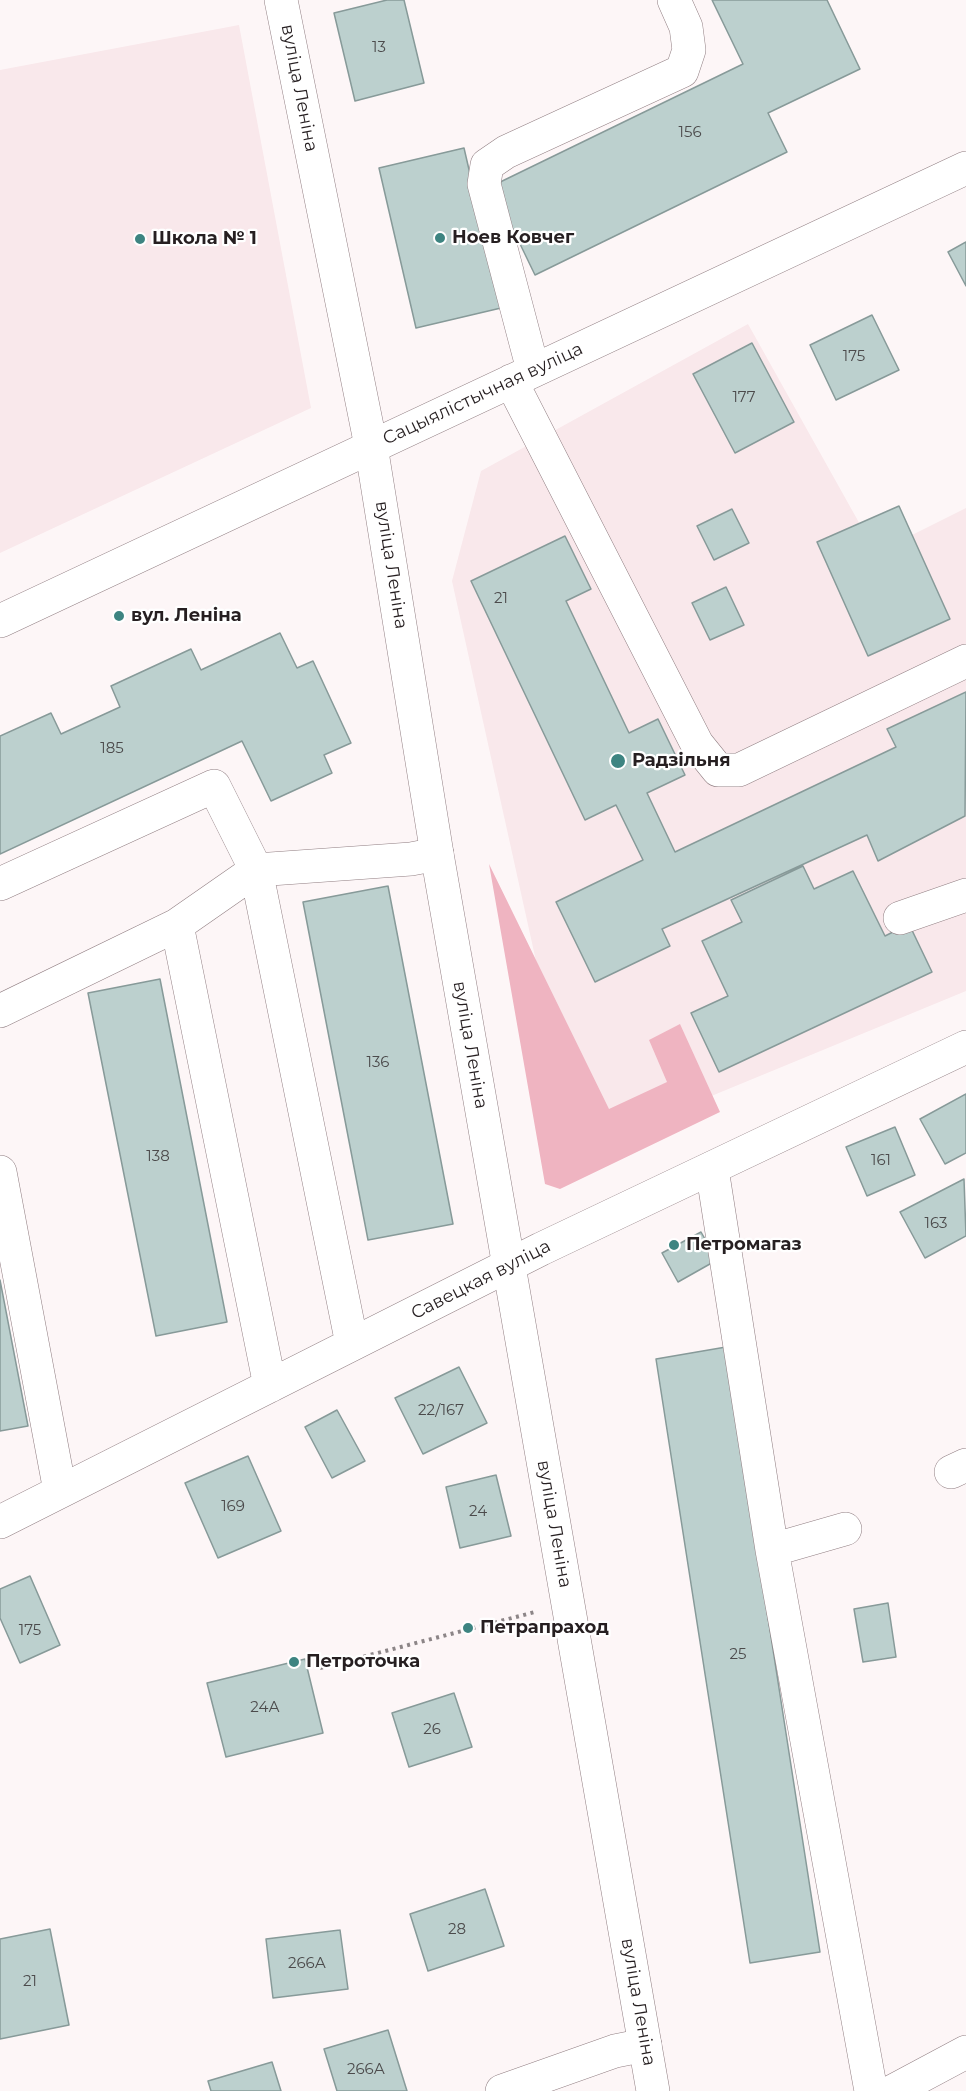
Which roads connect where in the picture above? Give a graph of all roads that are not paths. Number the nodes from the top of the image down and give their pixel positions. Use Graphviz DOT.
graph roads {
  1 [pos="281,0"];
  2 [pos="674,0"];
  3 [pos="966,168"];
  4 [pos="522,375"];
  5 [pos="371,446"];
  6 [pos="0,621"];
  7 [pos="966,661"];
  8 [pos="437,854"];
  9 [pos="256,870"];
  10 [pos="0,884"];
  11 [pos="966,895"];
  12 [pos="900,918"];
  13 [pos="177,925"];
  14 [pos="0,1011"];
  15 [pos="966,1047"];
  16 [pos="712,1169"];
  17 [pos="0,1172"];
  18 [pos="508,1266"];
  19 [pos="352,1344"];
  20 [pos="270,1386"];
  21 [pos="60,1491"];
  22 [pos="0,1522"];
  23 [pos="845,1529"];
  24 [pos="772,1550"];
  25 [pos="645,2044"];
  26 [pos="966,2052"];
  27 [pos="502,2091"];
  28 [pos="654,2091"];
  29 [pos="871,2091"];
  30 [pos="893,2091"];
  1 -- 5 [label="street, вуліца Леніна"];
  2 -- 4 [label="street"];
  3 -- 4 [label="street, Сацыялістычная вуліца"];
  4 -- 5 [label="street, Сацыялістычная вуліца"];
  4 -- 7 [label="street"];
  5 -- 6 [label="street, Сацыялістычная вуліца"];
  5 -- 8 [label="street, вуліца Леніна"];
  8 -- 9 [label="street"];
  8 -- 18 [label="street, вуліца Леніна"];
  9 -- 10 [label="street"];
  9 -- 13 [label="street"];
  9 -- 19 [label="street"];
  11 -- 12 [label="street"];
  13 -- 14 [label="street"];
  13 -- 20 [label="street"];
  15 -- 16 [label="street, Савецкая вуліца"];
  16 -- 18 [label="street, Савецкая вуліца"];
  16 -- 24 [label="street"];
  17 -- 21 [label="street"];
  18 -- 19 [label="street, Савецкая вуліца"];
  18 -- 25 [label="street, вуліца Леніна"];
  19 -- 20 [label="street, Савецкая вуліца"];
  20 -- 21 [label="street, Савецкая вуліца"];
  21 -- 22 [label="street, Савецкая вуліца"];
  23 -- 24 [label="street"];
  24 -- 29 [label="street"];
  25 -- 27 [label="street"];
  25 -- 28 [label="street, вуліца Леніна"];
  26 -- 30 [label="street"];
}
